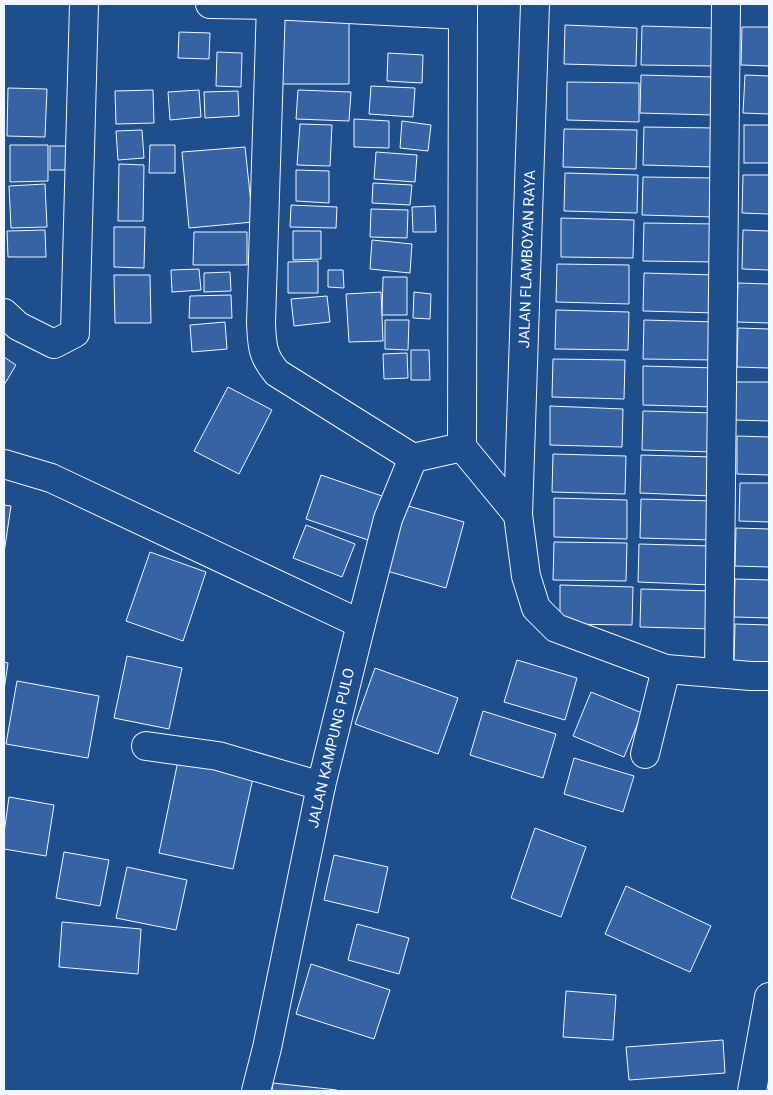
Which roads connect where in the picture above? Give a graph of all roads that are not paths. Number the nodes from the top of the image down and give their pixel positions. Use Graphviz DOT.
graph roads {
  1 [pos="84,4"];
  2 [pos="210,4"];
  3 [pos="271,4"];
  4 [pos="535,4"];
  5 [pos="726,4"];
  6 [pos="463,10"];
  7 [pos="4,313"];
  8 [pos="462,447"];
  9 [pos="413,458"];
  10 [pos="4,464"];
  11 [pos="518,515"];
  12 [pos="361,624"];
  13 [pos="666,669"];
  14 [pos="719,673"];
  15 [pos="769,676"];
  16 [pos="146,746"];
  17 [pos="645,754"];
  18 [pos="321,786"];
  19 [pos="769,997"];
  20 [pos="256,1091"];
  21 [pos="752,1091"];
  1 -- 7 [label="street"];
  2 -- 3 [label="street"];
  3 -- 6 [label="street"];
  3 -- 9 [label="street"];
  4 -- 11 [label="street, JALAN FLAMBOYAN RAYA"];
  5 -- 14 [label="street"];
  6 -- 8 [label="street"];
  8 -- 9 [label="street"];
  8 -- 11 [label="street"];
  9 -- 12 [label="street, JALAN KAMPUNG PULO"];
  10 -- 12 [label="street"];
  11 -- 13 [label="street, JALAN FLAMBOYAN RAYA"];
  12 -- 18 [label="street, JALAN KAMPUNG PULO"];
  13 -- 14 [label="street, JALAN FLAMBOYAN RAYA"];
  13 -- 17 [label="street"];
  14 -- 15 [label="street, JALAN FLAMBOYAN RAYA"];
  16 -- 18 [label="street"];
  18 -- 20 [label="street, JALAN KAMPUNG PULO"];
  19 -- 21 [label="street"];
}
